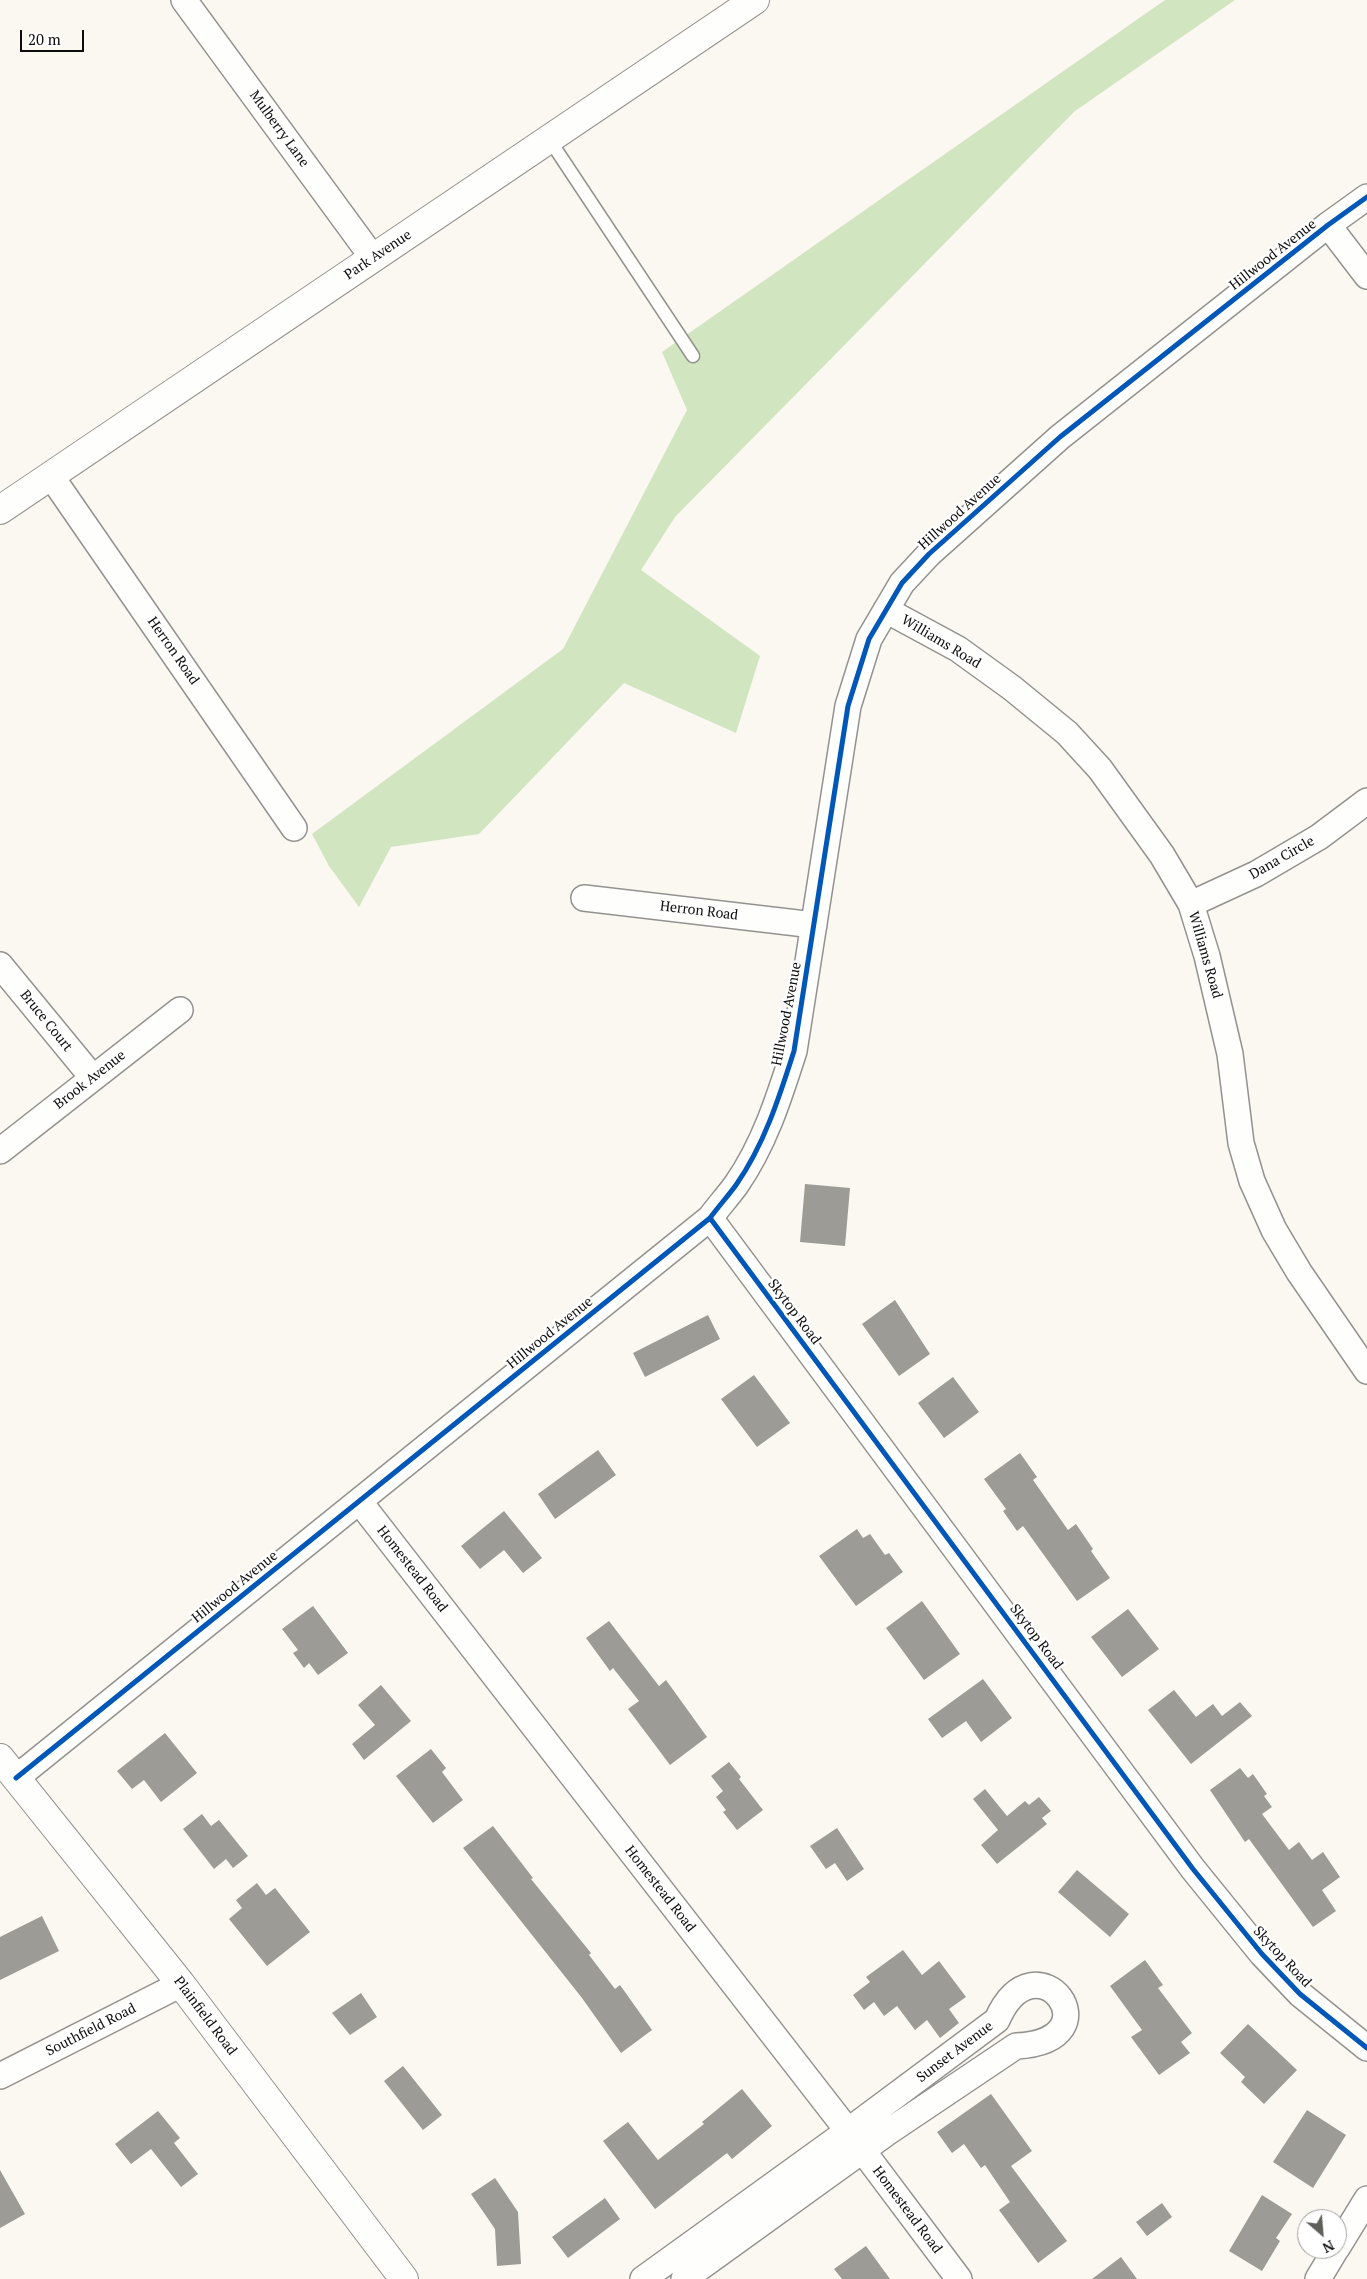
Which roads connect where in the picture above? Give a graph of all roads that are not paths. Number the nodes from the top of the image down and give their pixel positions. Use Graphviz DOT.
graph roads {
  1 [pos="184,0"];
  2 [pos="740,4"];
  3 [pos="550,139"];
  4 [pos="1367,197"];
  5 [pos="1328,225"];
  6 [pos="373,258"];
  7 [pos="1367,276"];
  8 [pos="693,356"];
  9 [pos="51,476"];
  10 [pos="0,510"];
  11 [pos="886,610"];
  12 [pos="1367,801"];
  13 [pos="294,828"];
  14 [pos="584,898"];
  15 [pos="1191,904"];
  16 [pos="814,925"];
  17 [pos="0,965"];
  18 [pos="180,1010"];
  19 [pos="93,1078"];
  20 [pos="0,1151"];
  21 [pos="710,1218"];
  22 [pos="1367,1371"];
  23 [pos="359,1501"];
  24 [pos="8,1768"];
  25 [pos="181,1984"];
  26 [pos="1367,2048"];
  27 [pos="0,2076"];
  28 [pos="855,2141"];
  29 [pos="1367,2199"];
  30 [pos="1347,2232"];
  31 [pos="1331,2259"];
  32 [pos="404,2279"];
  33 [pos="643,2279"];
  34 [pos="684,2279"];
  35 [pos="959,2279"];
  36 [pos="1318,2279"];
  1 -- 6 [label="street, Mulberry Lane"];
  2 -- 3 [label="street, Park Avenue"];
  3 -- 6 [label="street, Park Avenue"];
  3 -- 8 [label="lane"];
  4 -- 5 [label="street, Hillwood Avenue"];
  5 -- 7 [label="street"];
  5 -- 11 [label="street, Hillwood Avenue"];
  6 -- 9 [label="street, Park Avenue"];
  9 -- 10 [label="street, Park Avenue"];
  9 -- 13 [label="street, Herron Road"];
  11 -- 15 [label="street, Williams Road"];
  11 -- 16 [label="street, Hillwood Avenue"];
  12 -- 15 [label="street, Dana Circle"];
  14 -- 16 [label="street, Herron Road"];
  15 -- 22 [label="street, Williams Road"];
  16 -- 21 [label="street, Hillwood Avenue"];
  17 -- 19 [label="street, Bruce Court"];
  18 -- 19 [label="street, Brook Avenue"];
  19 -- 20 [label="street, Brook Avenue"];
  21 -- 23 [label="street, Hillwood Avenue"];
  21 -- 26 [label="street, Skytop Road"];
  23 -- 24 [label="street, Hillwood Avenue"];
  23 -- 28 [label="street, Homestead Road"];
  24 -- 25 [label="street, Plainfield Road"];
  25 -- 27 [label="street, Southfield Road"];
  25 -- 32 [label="street, Plainfield Road"];
  28 -- 28 [label="street, Sunset Avenue"];
  28 -- 33 [label="street, Sunset Avenue"];
  28 -- 34 [label="street, Sunset Avenue"];
  28 -- 35 [label="street, Homestead Road"];
  29 -- 30 [label="street"];
  31 -- 36 [label="street"];
}
